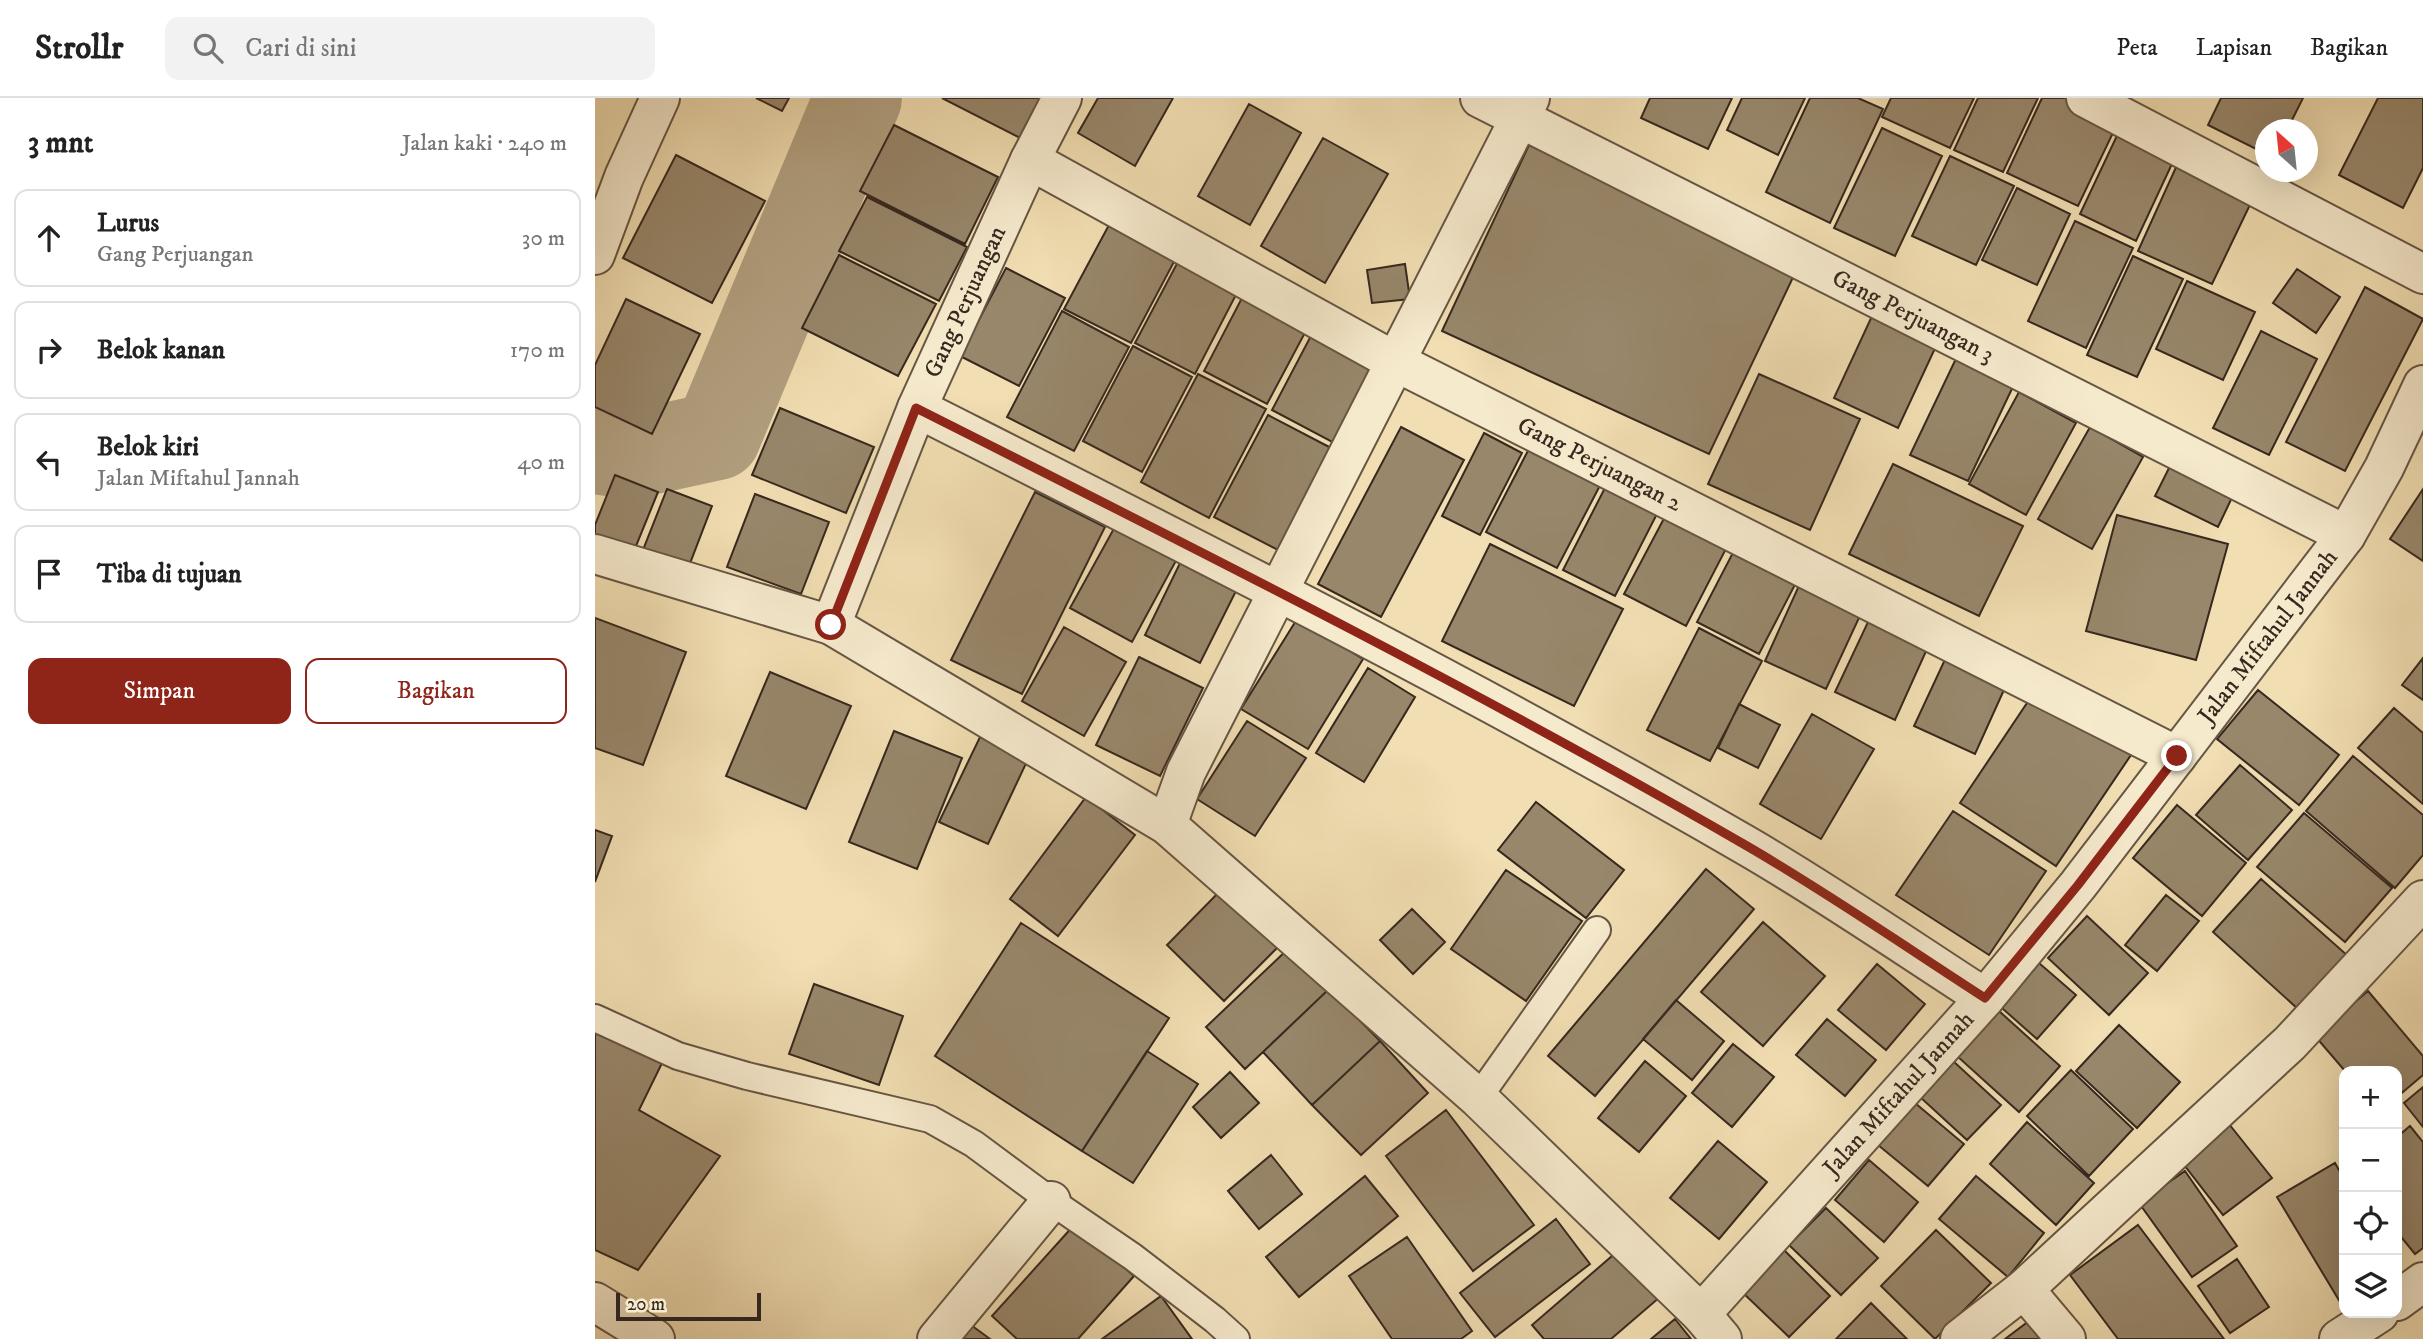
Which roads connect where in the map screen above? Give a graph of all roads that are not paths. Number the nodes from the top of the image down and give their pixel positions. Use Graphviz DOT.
graph roads {
  1 [pos="660,98"];
  2 [pos="1062,98"];
  3 [pos="1480,98"];
  4 [pos="2086,98"];
  5 [pos="1524,109"];
  6 [pos="1030,160"];
  7 [pos="609,171"];
  8 [pos="595,255"];
  9 [pos="2423,274"];
  10 [pos="1394,361"];
  11 [pos="2423,385"];
  12 [pos="916,408"];
  13 [pos="2346,535"];
  14 [pos="595,554"];
  15 [pos="1279,592"];
  16 [pos="831,625"];
  17 [pos="2177,756"];
  18 [pos="1167,825"];
  19 [pos="2423,900"];
  20 [pos="1597,930"];
  21 [pos="1985,998"];
  22 [pos="595,1018"];
  23 [pos="1478,1098"];
  24 [pos="1051,1201"];
  25 [pos="2423,1283"];
  26 [pos="2024,1289"];
  27 [pos="2402,1298"];
  28 [pos="595,1302"];
  29 [pos="2371,1318"];
  30 [pos="1711,1326"];
  31 [pos="655,1339"];
  32 [pos="937,1339"];
  33 [pos="1236,1339"];
  34 [pos="1961,1339"];
  35 [pos="2066,1339"];
  36 [pos="2339,1339"];
  1 -- 7 [label="street"];
  2 -- 6 [label="street, Gang Perjuangan"];
  3 -- 5 [label="street, Gang Perjuangan 3"];
  4 -- 9 [label="street"];
  5 -- 10 [label="street"];
  5 -- 13 [label="street, Gang Perjuangan 3"];
  6 -- 10 [label="street, Gang Perjuangan 2"];
  6 -- 12 [label="street, Gang Perjuangan"];
  7 -- 8 [label="street"];
  10 -- 15 [label="street"];
  10 -- 17 [label="street, Gang Perjuangan 2"];
  11 -- 13 [label="street, Jalan Miftahul Jannah"];
  12 -- 15 [label="street"];
  12 -- 16 [label="street, Gang Perjuangan"];
  13 -- 17 [label="street, Jalan Miftahul Jannah"];
  14 -- 16 [label="street"];
  15 -- 18 [label="street"];
  15 -- 21 [label="street"];
  16 -- 18 [label="street"];
  17 -- 21 [label="street, Jalan Miftahul Jannah"];
  18 -- 23 [label="street"];
  19 -- 26 [label="street"];
  20 -- 23 [label="lane"];
  21 -- 30 [label="street, Jalan Miftahul Jannah"];
  22 -- 24 [label="lane"];
  23 -- 30 [label="street"];
  24 -- 32 [label="street"];
  24 -- 33 [label="lane"];
  25 -- 27 [label="street"];
  26 -- 34 [label="street"];
  26 -- 35 [label="street"];
  28 -- 31 [label="street"];
  29 -- 36 [label="street"];
}
